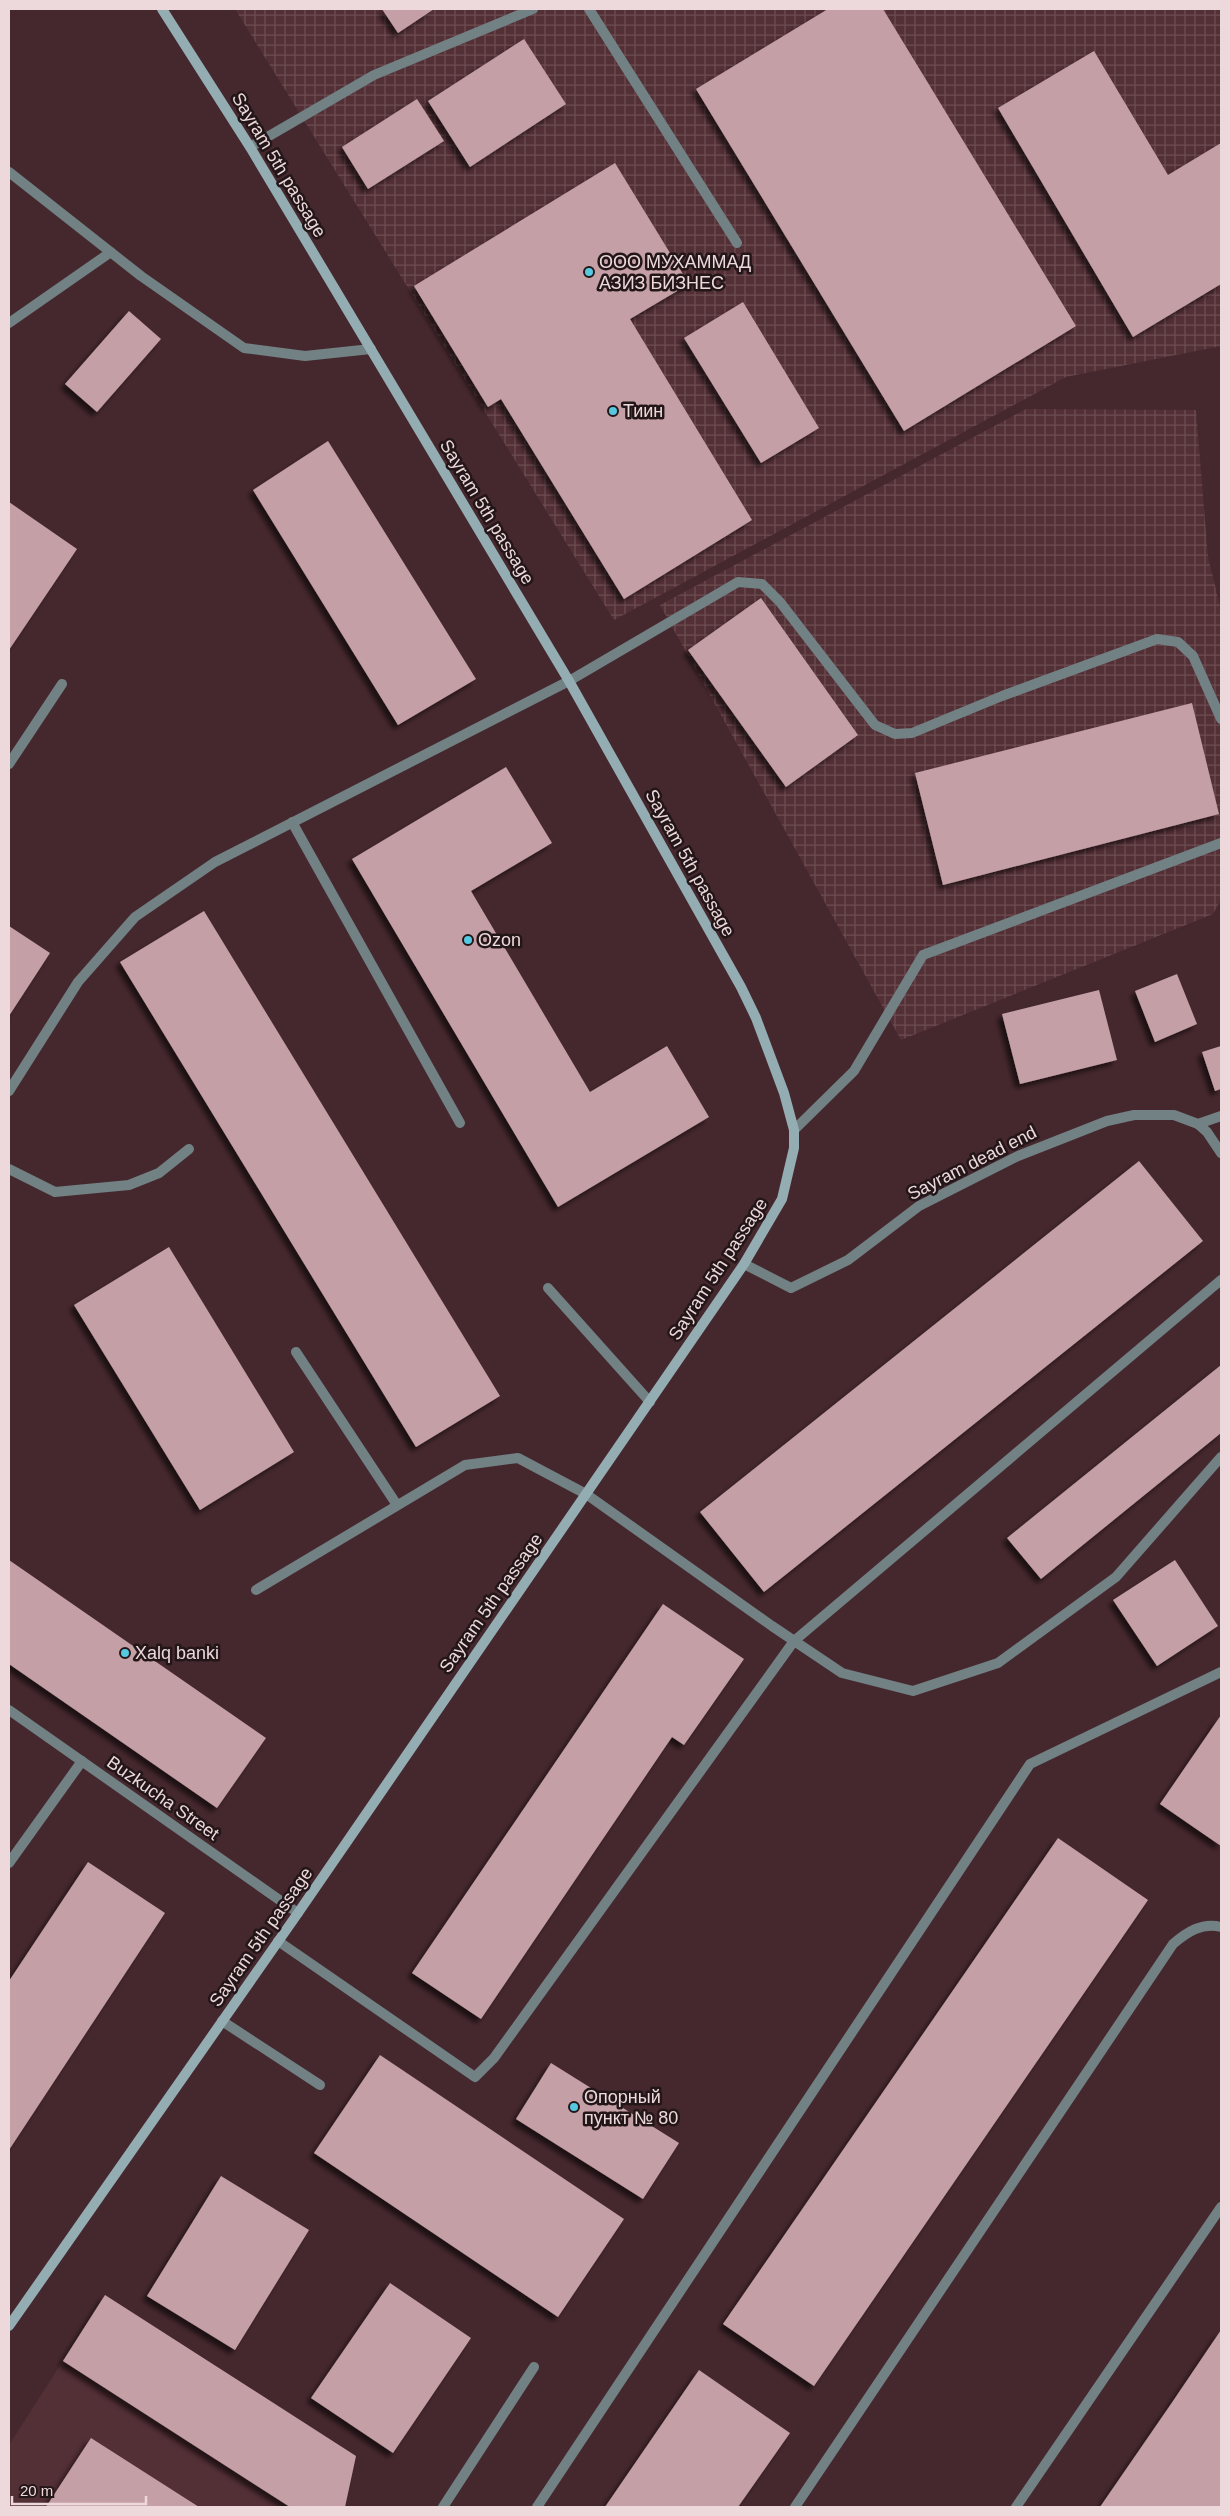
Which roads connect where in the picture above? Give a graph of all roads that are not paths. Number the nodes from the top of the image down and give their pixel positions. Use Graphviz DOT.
graph roads {
  1 [pos="162,9"];
  2 [pos="533,9"];
  3 [pos="589,9"];
  4 [pos="250,147"];
  5 [pos="9,172"];
  6 [pos="737,243"];
  7 [pos="110,252"];
  8 [pos="9,323"];
  9 [pos="371,349"];
  10 [pos="569,681"];
  11 [pos="62,684"];
  12 [pos="1221,719"];
  13 [pos="9,764"];
  14 [pos="292,822"];
  15 [pos="1221,843"];
  16 [pos="9,1091"];
  17 [pos="1221,1116"];
  18 [pos="460,1123"];
  19 [pos="1198,1124"];
  20 [pos="794,1130"];
  21 [pos="189,1150"];
  22 [pos="1221,1153"];
  23 [pos="9,1169"];
  24 [pos="744,1264"];
  25 [pos="1221,1280"];
  26 [pos="548,1288"];
  27 [pos="296,1352"];
  28 [pos="650,1402"];
  29 [pos="1221,1457"];
  30 [pos="586,1494"];
  31 [pos="397,1505"];
  32 [pos="256,1590"];
  33 [pos="794,1641"];
  34 [pos="1221,1672"];
  35 [pos="9,1710"];
  36 [pos="82,1761"];
  37 [pos="9,1863"];
  38 [pos="298,1912"];
  39 [pos="1221,1927"];
  40 [pos="278,1941"];
  41 [pos="222,2021"];
  42 [pos="320,2085"];
  43 [pos="1221,2206"];
  44 [pos="9,2326"];
  45 [pos="534,2368"];
  46 [pos="443,2507"];
  47 [pos="537,2507"];
  48 [pos="795,2507"];
  49 [pos="1016,2507"];
  1 -- 4 [label="street, Sayram 5th passage"];
  2 -- 4 [label="street"];
  3 -- 6 [label="street"];
  4 -- 9 [label="street, Sayram 5th passage"];
  5 -- 7 [label="street"];
  7 -- 8 [label="street"];
  7 -- 9 [label="street"];
  9 -- 10 [label="street, Sayram 5th passage"];
  10 -- 12 [label="street"];
  10 -- 14 [label="street"];
  10 -- 20 [label="street, Sayram 5th passage"];
  11 -- 13 [label="street"];
  14 -- 16 [label="street"];
  14 -- 18 [label="street"];
  15 -- 20 [label="street"];
  17 -- 19 [label="street"];
  19 -- 22 [label="street, Sayram dead end"];
  19 -- 24 [label="street, Sayram dead end"];
  20 -- 24 [label="street, Sayram 5th passage"];
  21 -- 23 [label="street"];
  24 -- 28 [label="street, Sayram 5th passage"];
  25 -- 33 [label="street"];
  26 -- 28 [label="street"];
  27 -- 31 [label="street"];
  28 -- 30 [label="street, Sayram 5th passage"];
  29 -- 33 [label="street"];
  30 -- 31 [label="street"];
  30 -- 33 [label="street"];
  30 -- 38 [label="street, Sayram 5th passage"];
  31 -- 32 [label="street"];
  33 -- 40 [label="street"];
  34 -- 47 [label="street"];
  35 -- 36 [label="street, Buzkucha Street"];
  36 -- 37 [label="street"];
  36 -- 38 [label="street, Buzkucha Street"];
  38 -- 40 [label="street, Sayram 5th passage"];
  39 -- 48 [label="street"];
  40 -- 41 [label="street, Sayram 5th passage"];
  41 -- 42 [label="street"];
  41 -- 44 [label="street, Sayram 5th passage"];
  43 -- 49 [label="street"];
  45 -- 46 [label="street"];
}
